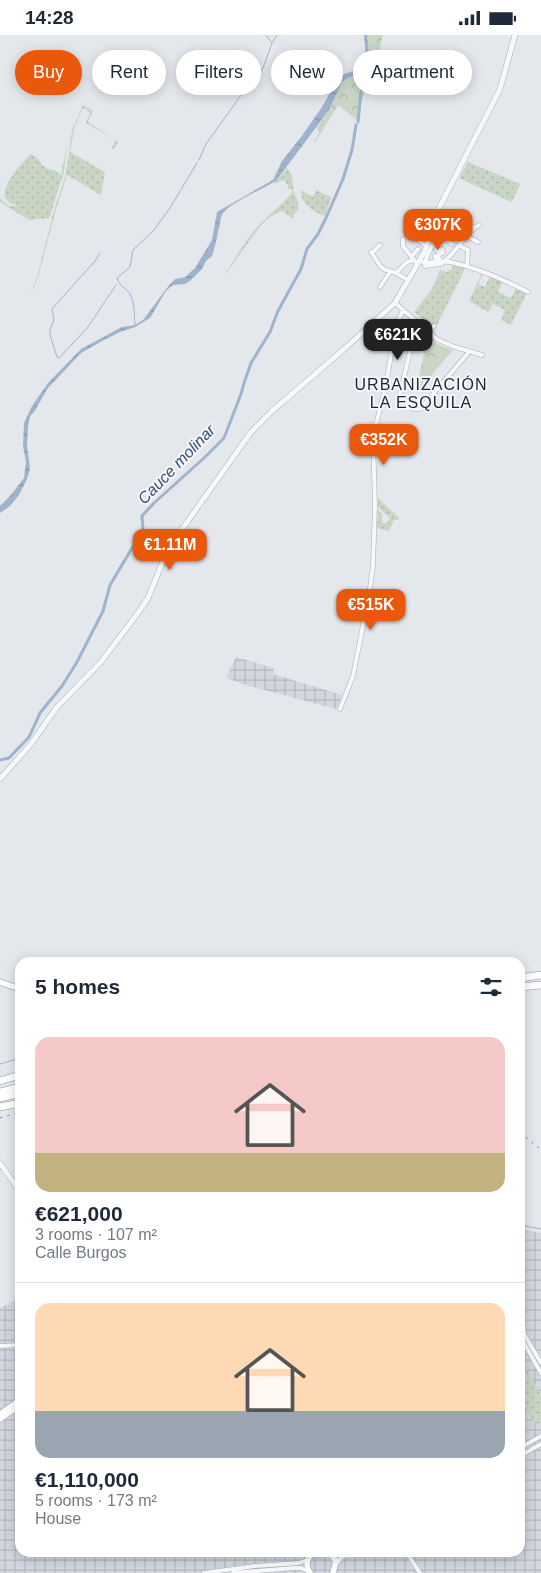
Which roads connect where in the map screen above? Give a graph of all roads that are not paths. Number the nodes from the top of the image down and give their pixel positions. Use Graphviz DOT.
graph roads {
  1 [pos="515,35"];
  2 [pos="433,219"];
  3 [pos="443,223"];
  4 [pos="430,227"];
  5 [pos="467,236"];
  6 [pos="429,238"];
  7 [pos="404,239"];
  8 [pos="445,239"];
  9 [pos="435,241"];
  10 [pos="478,242"];
  11 [pos="452,244"];
  12 [pos="380,245"];
  13 [pos="460,246"];
  14 [pos="426,247"];
  15 [pos="418,249"];
  16 [pos="415,260"];
  17 [pos="442,262"];
  18 [pos="427,263"];
  19 [pos="467,267"];
  20 [pos="390,272"];
  21 [pos="396,273"];
  22 [pos="408,280"];
  23 [pos="380,287"];
  24 [pos="528,292"];
  25 [pos="395,303"];
  26 [pos="403,310"];
  27 [pos="377,320"];
  28 [pos="417,322"];
  29 [pos="434,326"];
  30 [pos="428,332"];
  31 [pos="368,336"];
  32 [pos="469,352"];
  33 [pos="482,355"];
  34 [pos="340,709"];
  35 [pos="0,779"];
  36 [pos="541,975"];
  37 [pos="525,977"];
  38 [pos="0,982"];
  39 [pos="541,985"];
  40 [pos="15,987"];
  41 [pos="525,987"];
  42 [pos="15,1076"];
  43 [pos="0,1081"];
  44 [pos="15,1088"];
  45 [pos="0,1092"];
  46 [pos="15,1094"];
  47 [pos="0,1098"];
  48 [pos="15,1104"];
  49 [pos="0,1107"];
  50 [pos="0,1163"];
  51 [pos="15,1185"];
  52 [pos="525,1335"];
  53 [pos="15,1345"];
  54 [pos="525,1345"];
  55 [pos="0,1346"];
  56 [pos="541,1363"];
  57 [pos="541,1373"];
  58 [pos="15,1404"];
  59 [pos="15,1408"];
  60 [pos="0,1414"];
  61 [pos="0,1419"];
  62 [pos="541,1436"];
  63 [pos="541,1444"];
  64 [pos="525,1445"];
  65 [pos="525,1453"];
  66 [pos="308,1557"];
  67 [pos="310,1557"];
  68 [pos="333,1557"];
  69 [pos="344,1557"];
  70 [pos="410,1557"];
  71 [pos="334,1571"];
  72 [pos="309,1572"];
  73 [pos="204,1573"];
  74 [pos="233,1573"];
  75 [pos="420,1573"];
  1 -- 2 [label="street"];
  2 -- 3 [label="street"];
  2 -- 4 [label="street"];
  3 -- 5 [label="street"];
  3 -- 8 [label="street"];
  4 -- 6 [label="street"];
  4 -- 14 [label="street"];
  5 -- 10 [label="street"];
  5 -- 13 [label="street"];
  6 -- 9 [label="street"];
  6 -- 14 [label="street"];
  7 -- 16 [label="street"];
  8 -- 9 [label="street"];
  8 -- 11 [label="street"];
  9 -- 17 [label="street"];
  9 -- 18 [label="street"];
  12 -- 20 [label="street"];
  13 -- 17 [label="street"];
  13 -- 19 [label="street"];
  14 -- 16 [label="street"];
  15 -- 16 [label="street"];
  16 -- 18 [label="street"];
  16 -- 21 [label="street"];
  16 -- 22 [label="street"];
  17 -- 18 [label="street"];
  17 -- 19 [label="street"];
  19 -- 24 [label="street"];
  20 -- 21 [label="street"];
  20 -- 23 [label="street"];
  21 -- 22 [label="street"];
  22 -- 25 [label="street"];
  25 -- 26 [label="street"];
  25 -- 27 [label="street"];
  26 -- 28 [label="street"];
  26 -- 34 [label="street"];
  27 -- 31 [label="street"];
  27 -- 35 [label="street"];
  28 -- 30 [label="street"];
  28 -- 32 [label="street"];
  29 -- 30 [label="street"];
  30 -- 32 [label="street"];
  32 -- 33 [label="street"];
  36 -- 37 [label="highway"];
  38 -- 40 [label="main road"];
  39 -- 41 [label="highway"];
  42 -- 43 [label="highway"];
  44 -- 45 [label="highway"];
  46 -- 47 [label="highway"];
  48 -- 49 [label="highway"];
  50 -- 51 [label="street"];
  52 -- 56 [label="street"];
  53 -- 55 [label="street"];
  54 -- 57 [label="street"];
  58 -- 60 [label="main road"];
  59 -- 61 [label="main road"];
  62 -- 64 [label="street"];
  63 -- 65 [label="street"];
  66 -- 73 [label="street"];
  67 -- 72 [label="main road"];
  68 -- 71 [label="main road"];
  69 -- 71 [label="street"];
  70 -- 75 [label="street"];
  72 -- 74 [label="street"];
}
